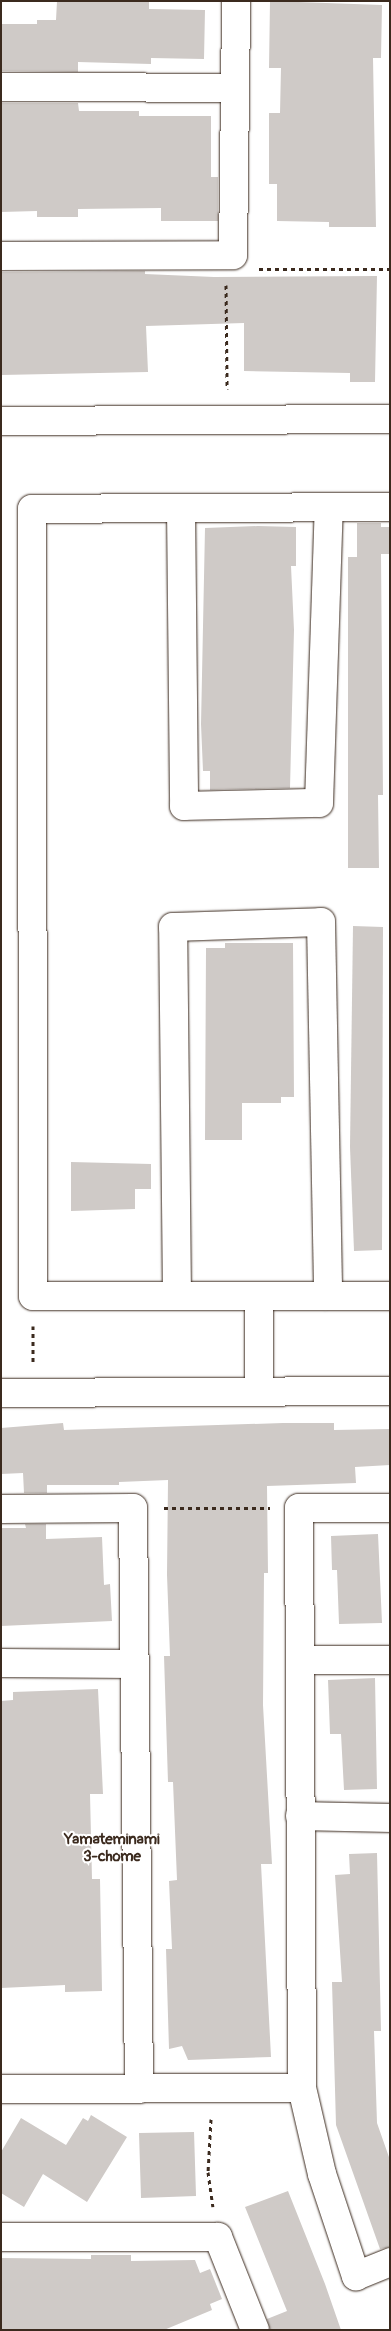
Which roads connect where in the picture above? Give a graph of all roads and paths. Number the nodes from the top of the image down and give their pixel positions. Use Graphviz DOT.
graph roads {
  1 [pos="236,1"];
  2 [pos="1,87"];
  3 [pos="235,88"];
  4 [pos="233,255"];
  5 [pos="1,256"];
  6 [pos="390,269"];
  7 [pos="390,419"];
  8 [pos="228,420"];
  9 [pos="1,422"];
  10 [pos="328,507"];
  11 [pos="390,507"];
  12 [pos="181,508"];
  13 [pos="33,1296"];
  14 [pos="177,1296"];
  15 [pos="259,1296"];
  16 [pos="328,1296"];
  17 [pos="390,1296"];
  18 [pos="390,1391"];
  19 [pos="259,1392"];
  20 [pos="1,1393"];
  21 [pos="33,1393"];
  22 [pos="133,1508"];
  23 [pos="299,1508"];
  24 [pos="390,1508"];
  25 [pos="1,1509"];
  26 [pos="300,1660"];
  27 [pos="390,1660"];
  28 [pos="1,1663"];
  29 [pos="133,1664"];
  30 [pos="300,1816"];
  31 [pos="390,1818"];
  32 [pos="302,2088"];
  33 [pos="1,2089"];
  34 [pos="138,2089"];
  35 [pos="213,2089"];
  36 [pos="1,2237"];
  37 [pos="218,2237"];
  38 [pos="390,2262"];
  39 [pos="255,2330"];
  1 -- 3 [label="street"];
  2 -- 3 [label="street"];
  3 -- 4 [label="street"];
  4 -- 5 [label="street"];
  4 -- 6 [label="path"];
  4 -- 8 [label="path"];
  7 -- 8 [label="street"];
  8 -- 9 [label="street"];
  10 -- 11 [label="street"];
  10 -- 12 [label="street"];
  10 -- 12 [label="street"];
  12 -- 13 [label="street"];
  13 -- 14 [label="street"];
  13 -- 21 [label="path"];
  14 -- 15 [label="street"];
  14 -- 16 [label="street"];
  15 -- 16 [label="street"];
  15 -- 19 [label="street"];
  16 -- 17 [label="street"];
  18 -- 19 [label="street"];
  19 -- 21 [label="street"];
  20 -- 21 [label="street"];
  22 -- 23 [label="path"];
  22 -- 25 [label="street"];
  22 -- 29 [label="street"];
  23 -- 24 [label="street"];
  23 -- 26 [label="street"];
  26 -- 27 [label="street"];
  26 -- 30 [label="street"];
  28 -- 29 [label="street"];
  29 -- 34 [label="street"];
  30 -- 31 [label="street"];
  30 -- 32 [label="street"];
  32 -- 35 [label="street"];
  32 -- 38 [label="street"];
  33 -- 34 [label="street"];
  34 -- 35 [label="street"];
  35 -- 37 [label="path"];
  36 -- 37 [label="street"];
  37 -- 39 [label="street"];
}
